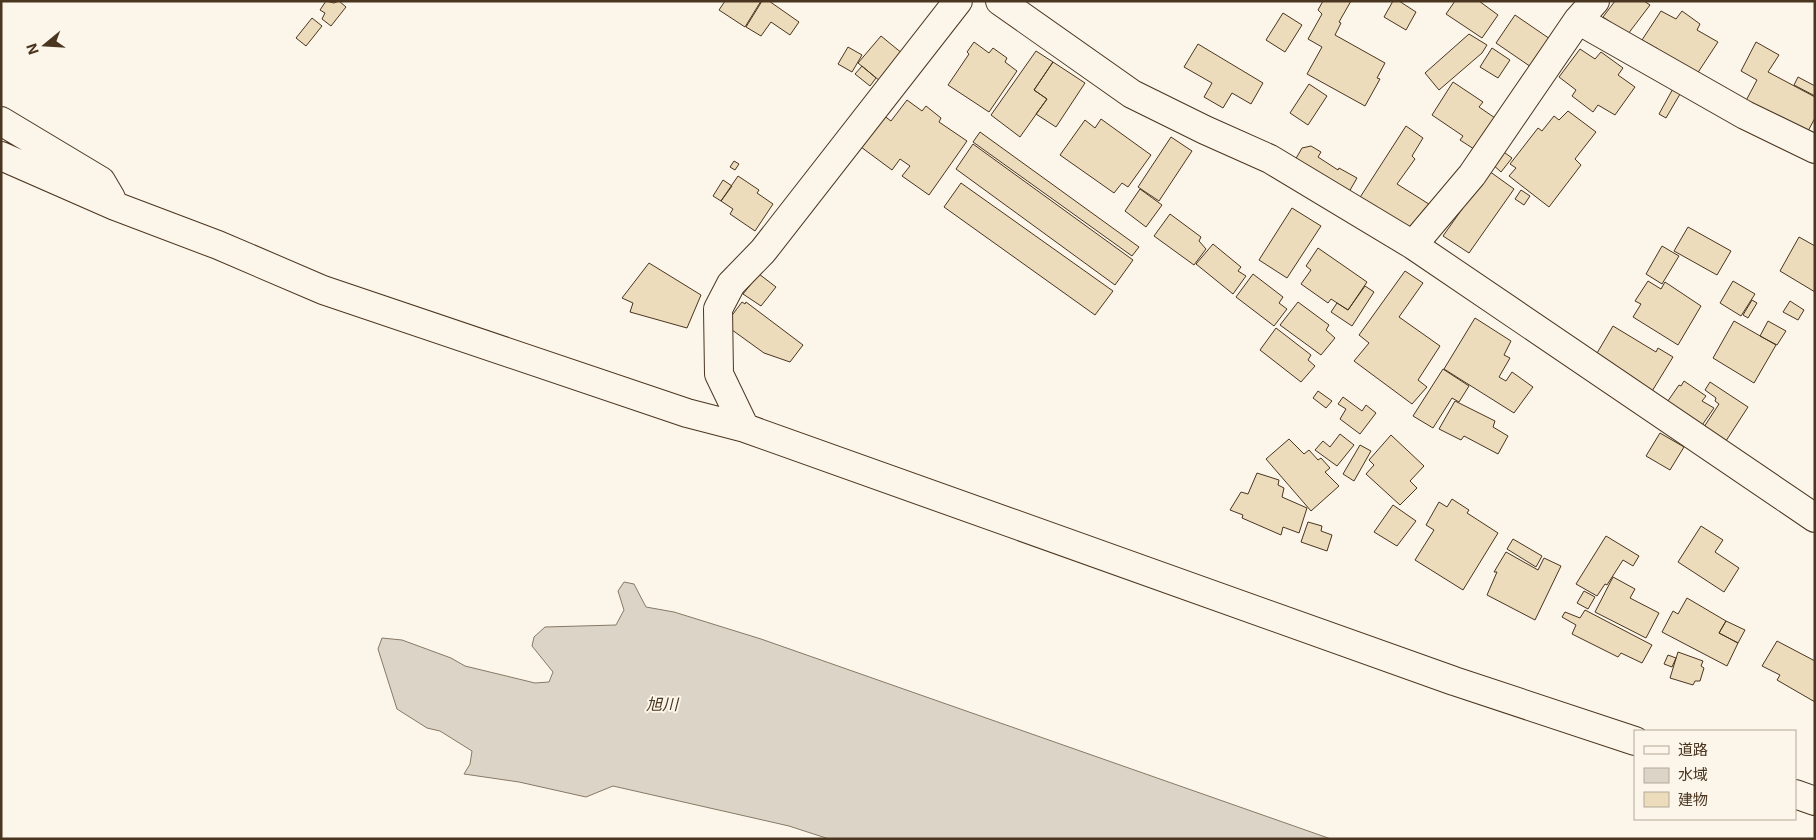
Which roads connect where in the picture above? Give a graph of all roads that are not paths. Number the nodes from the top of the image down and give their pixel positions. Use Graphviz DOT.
graph roads {
  1 [pos="958,1"];
  2 [pos="1000,1"];
  3 [pos="1587,11"];
  4 [pos="1,121"];
  5 [pos="1815,149"];
  6 [pos="1,156"];
  7 [pos="115,206"];
  8 [pos="1413,245"];
  9 [pos="744,428"];
  10 [pos="1815,518"];
  11 [pos="1634,741"];
  12 [pos="1796,794"];
  13 [pos="1815,801"];
  1 -- 9 [label="street"];
  2 -- 8 [label="street"];
  3 -- 5 [label="street"];
  3 -- 8 [label="street"];
  4 -- 7 [label="street"];
  6 -- 7 [label="street"];
  7 -- 9 [label="street"];
  8 -- 10 [label="street"];
  9 -- 11 [label="street"];
  12 -- 13 [label="street"];
}
